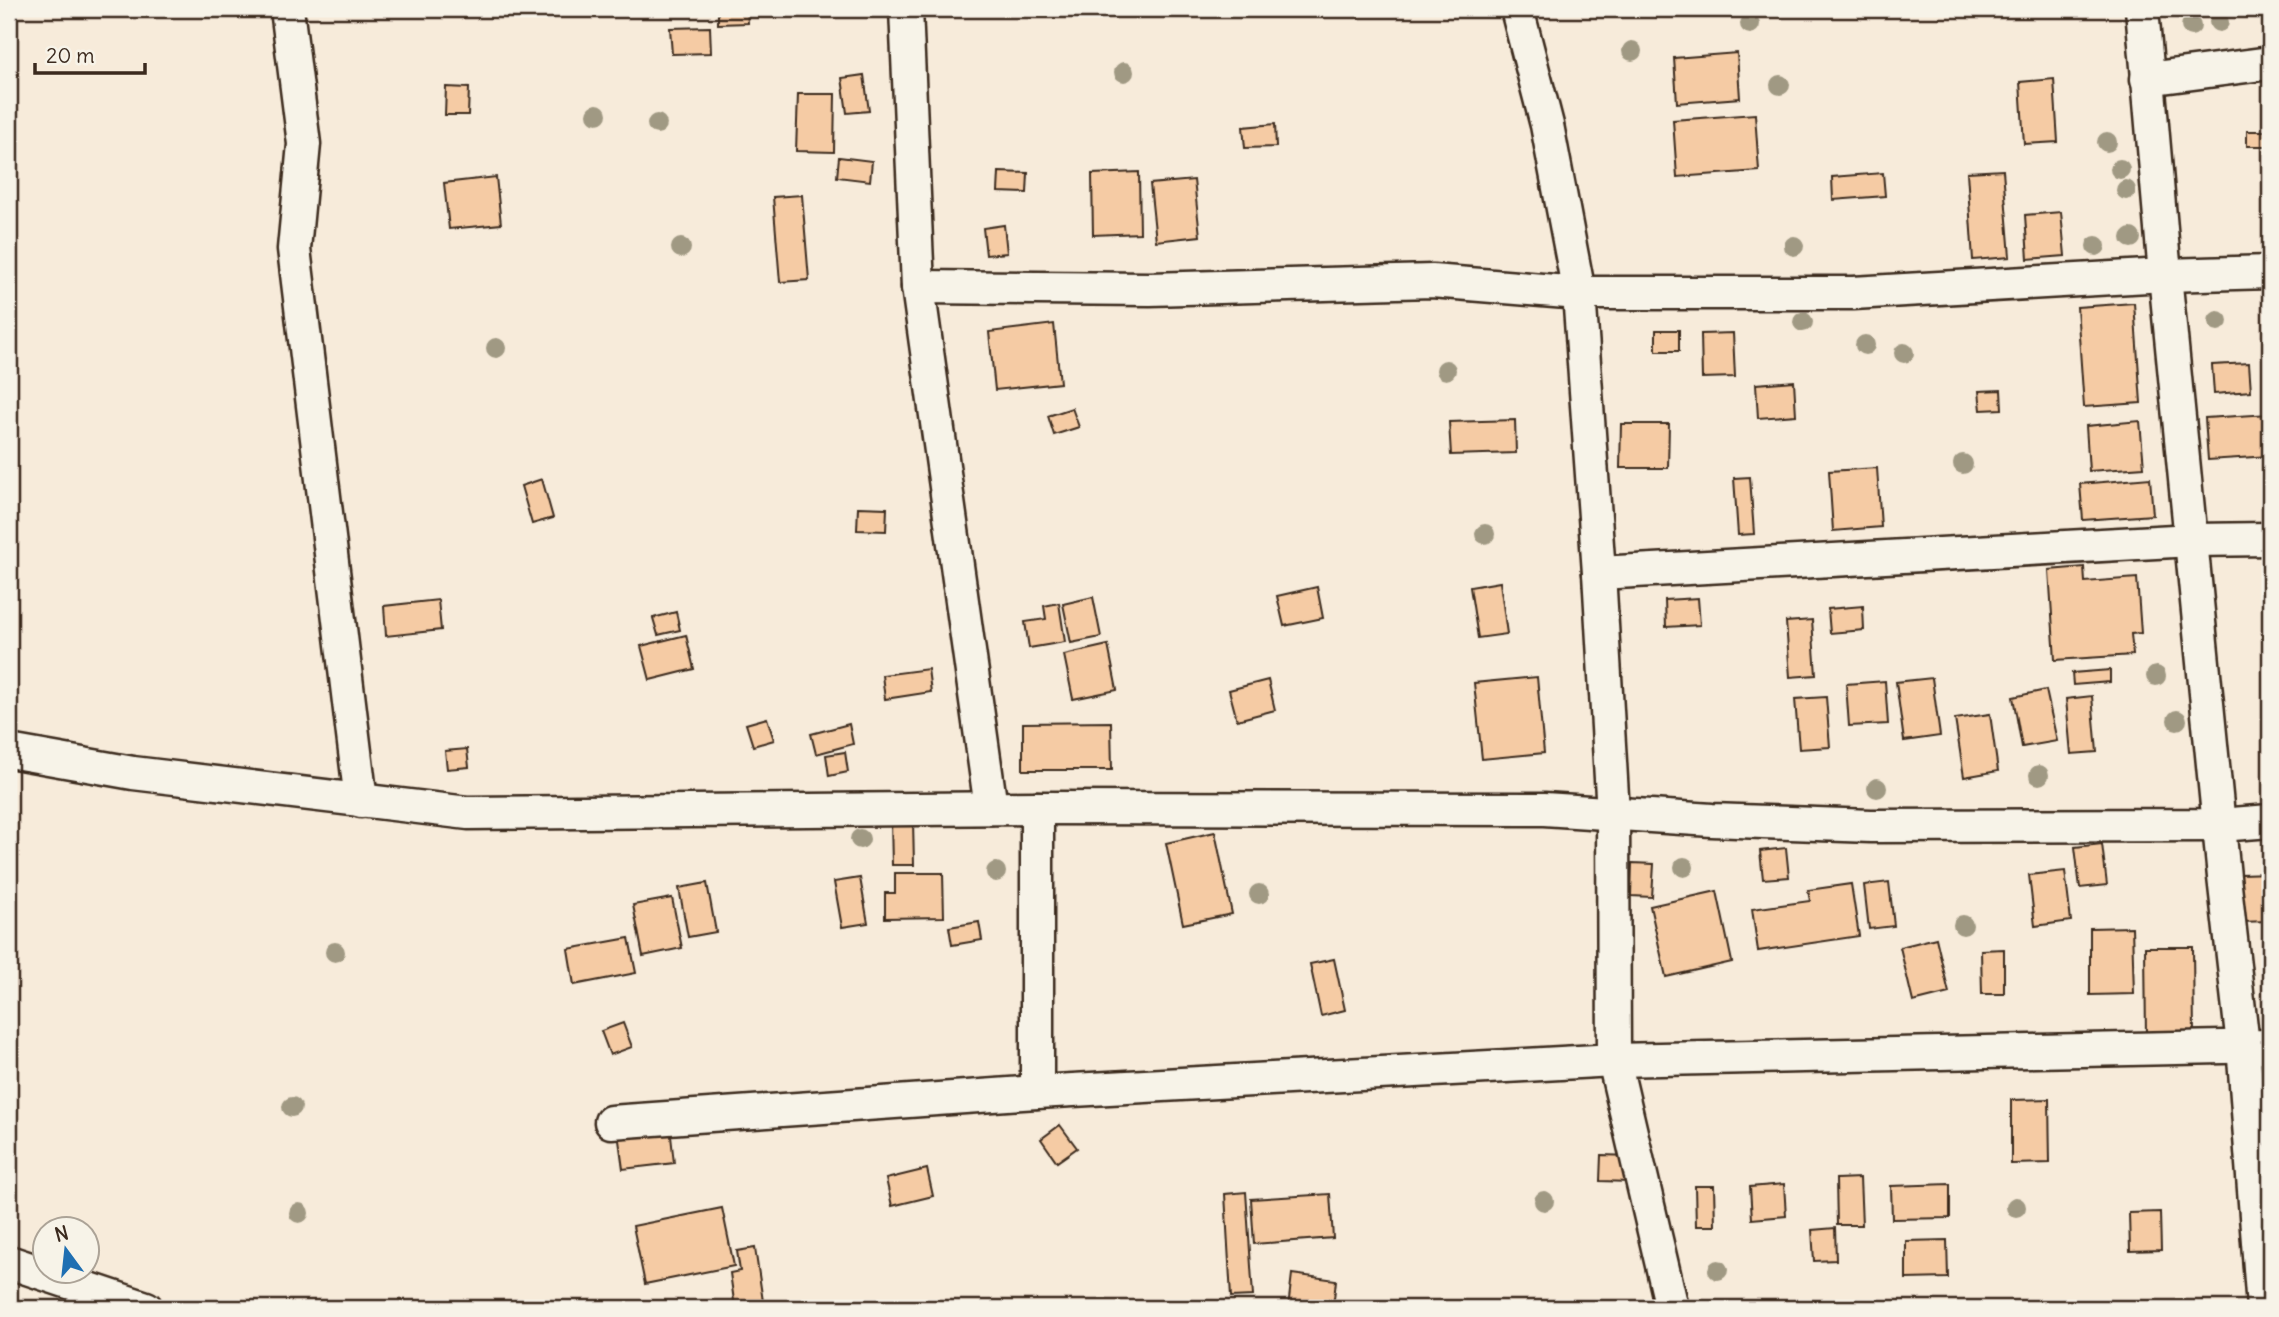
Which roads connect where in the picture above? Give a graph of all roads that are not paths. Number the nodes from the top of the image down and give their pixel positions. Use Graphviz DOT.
graph roads {
  1 [pos="287,9"];
  2 [pos="906,9"];
  3 [pos="1517,9"];
  4 [pos="2142,9"];
  5 [pos="2270,63"];
  6 [pos="2147,79"];
  7 [pos="2270,272"];
  8 [pos="2165,275"];
  9 [pos="918,287"];
  10 [pos="1579,293"];
  11 [pos="2270,539"];
  12 [pos="2192,540"];
  13 [pos="1599,573"];
  14 [pos="9,751"];
  15 [pos="361,801"];
  16 [pos="991,808"];
  17 [pos="1037,808"];
  18 [pos="1613,813"];
  19 [pos="2270,821"];
  20 [pos="2220,825"];
  21 [pos="2257,1045"];
  22 [pos="1614,1060"];
  23 [pos="1037,1092"];
  24 [pos="611,1122"];
  25 [pos="9,1262"];
  26 [pos="146,1308"];
  27 [pos="1672,1308"];
  28 [pos="2263,1308"];
  1 -- 15 [label="street"];
  2 -- 9 [label="street"];
  3 -- 10 [label="street"];
  4 -- 6 [label="street"];
  5 -- 6 [label="street"];
  6 -- 8 [label="street"];
  7 -- 8 [label="street"];
  8 -- 10 [label="street"];
  8 -- 12 [label="street"];
  9 -- 10 [label="street"];
  9 -- 16 [label="street"];
  10 -- 13 [label="street"];
  11 -- 12 [label="street"];
  12 -- 13 [label="street"];
  12 -- 20 [label="street"];
  13 -- 18 [label="street"];
  14 -- 15 [label="street"];
  15 -- 16 [label="street"];
  16 -- 17 [label="street"];
  17 -- 18 [label="street"];
  17 -- 23 [label="street"];
  18 -- 20 [label="street"];
  18 -- 22 [label="street"];
  19 -- 20 [label="street"];
  20 -- 21 [label="street"];
  21 -- 22 [label="street"];
  21 -- 28 [label="street"];
  22 -- 23 [label="street"];
  22 -- 27 [label="street"];
  23 -- 24 [label="street"];
  25 -- 26 [label="street"];
}
